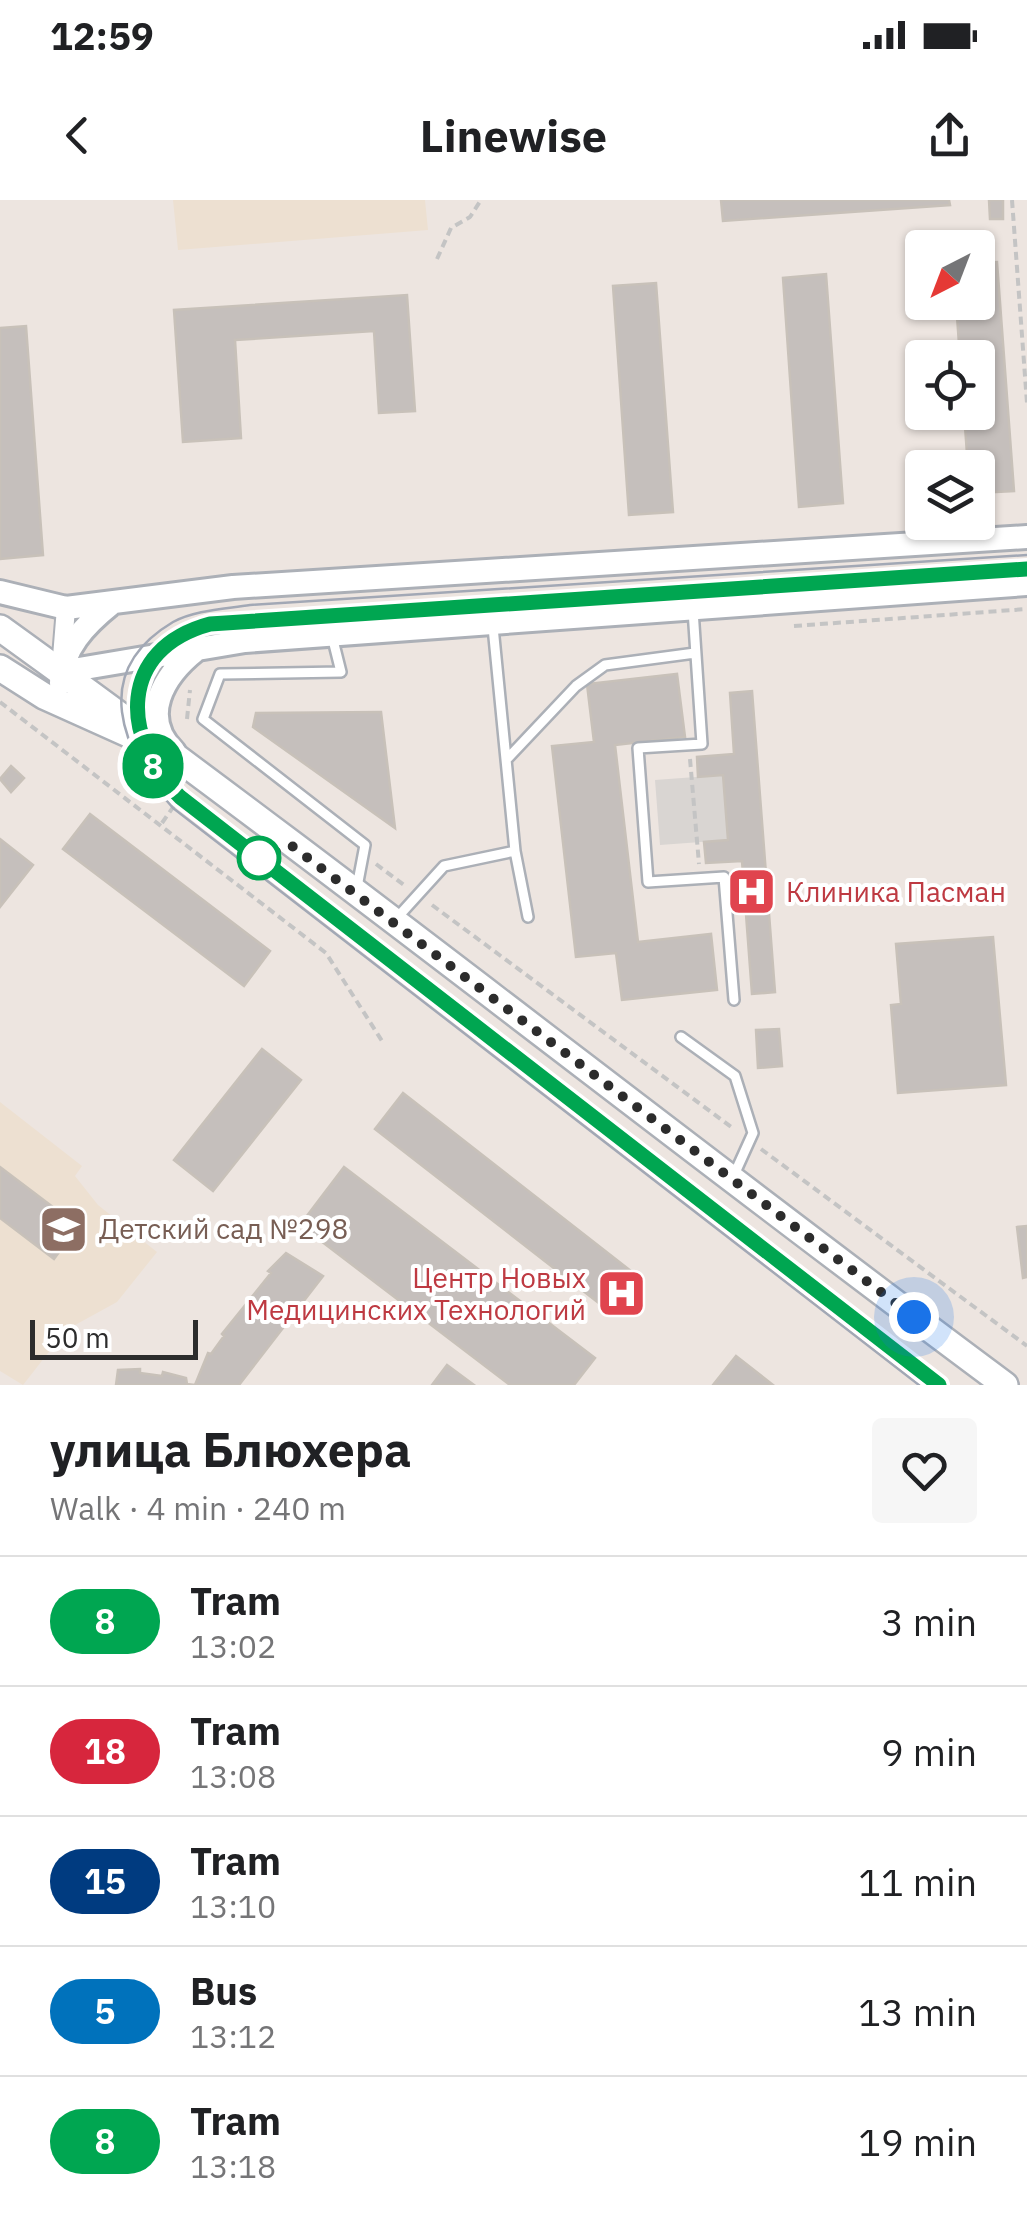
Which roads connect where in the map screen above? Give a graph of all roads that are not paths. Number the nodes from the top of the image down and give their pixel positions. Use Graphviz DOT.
graph roads {
  1 [pos="1027,537"];
  2 [pos="1027,584"];
  3 [pos="0,592"];
  4 [pos="114,602"];
  5 [pos="66,608"];
  6 [pos="693,608"];
  7 [pos="492,620"];
  8 [pos="0,628"];
  9 [pos="331,634"];
  10 [pos="200,647"];
  11 [pos="695,653"];
  12 [pos="0,656"];
  13 [pos="0,668"];
  14 [pos="61,672"];
  15 [pos="44,696"];
  16 [pos="83,715"];
  17 [pos="506,760"];
  18 [pos="191,769"];
  19 [pos="516,852"];
  20 [pos="356,894"];
  21 [pos="528,917"];
  22 [pos="394,922"];
  23 [pos="734,1000"];
  24 [pos="680,1038"];
  25 [pos="731,1182"];
  26 [pos="1005,1385"];
  1 -- 4 [label="street"];
  2 -- 6 [label="street"];
  3 -- 5 [label="street"];
  4 -- 5 [label="street"];
  4 -- 14 [label="street"];
  5 -- 14 [label="street"];
  6 -- 7 [label="street"];
  6 -- 11 [label="lane"];
  7 -- 9 [label="street"];
  7 -- 17 [label="lane"];
  8 -- 14 [label="main road"];
  9 -- 10 [label="street"];
  9 -- 20 [label="lane"];
  10 -- 14 [label="street"];
  10 -- 18 [label="street"];
  11 -- 17 [label="lane"];
  11 -- 23 [label="lane"];
  12 -- 14 [label="main road"];
  13 -- 15 [label="main road"];
  14 -- 15 [label="street"];
  14 -- 16 [label="street"];
  14 -- 18 [label="main road"];
  15 -- 16 [label="main road"];
  16 -- 18 [label="main road"];
  17 -- 19 [label="lane"];
  18 -- 20 [label="main road"];
  19 -- 21 [label="lane"];
  19 -- 22 [label="lane"];
  20 -- 22 [label="main road"];
  22 -- 25 [label="main road"];
  24 -- 25 [label="lane"];
  25 -- 26 [label="main road"];
}
